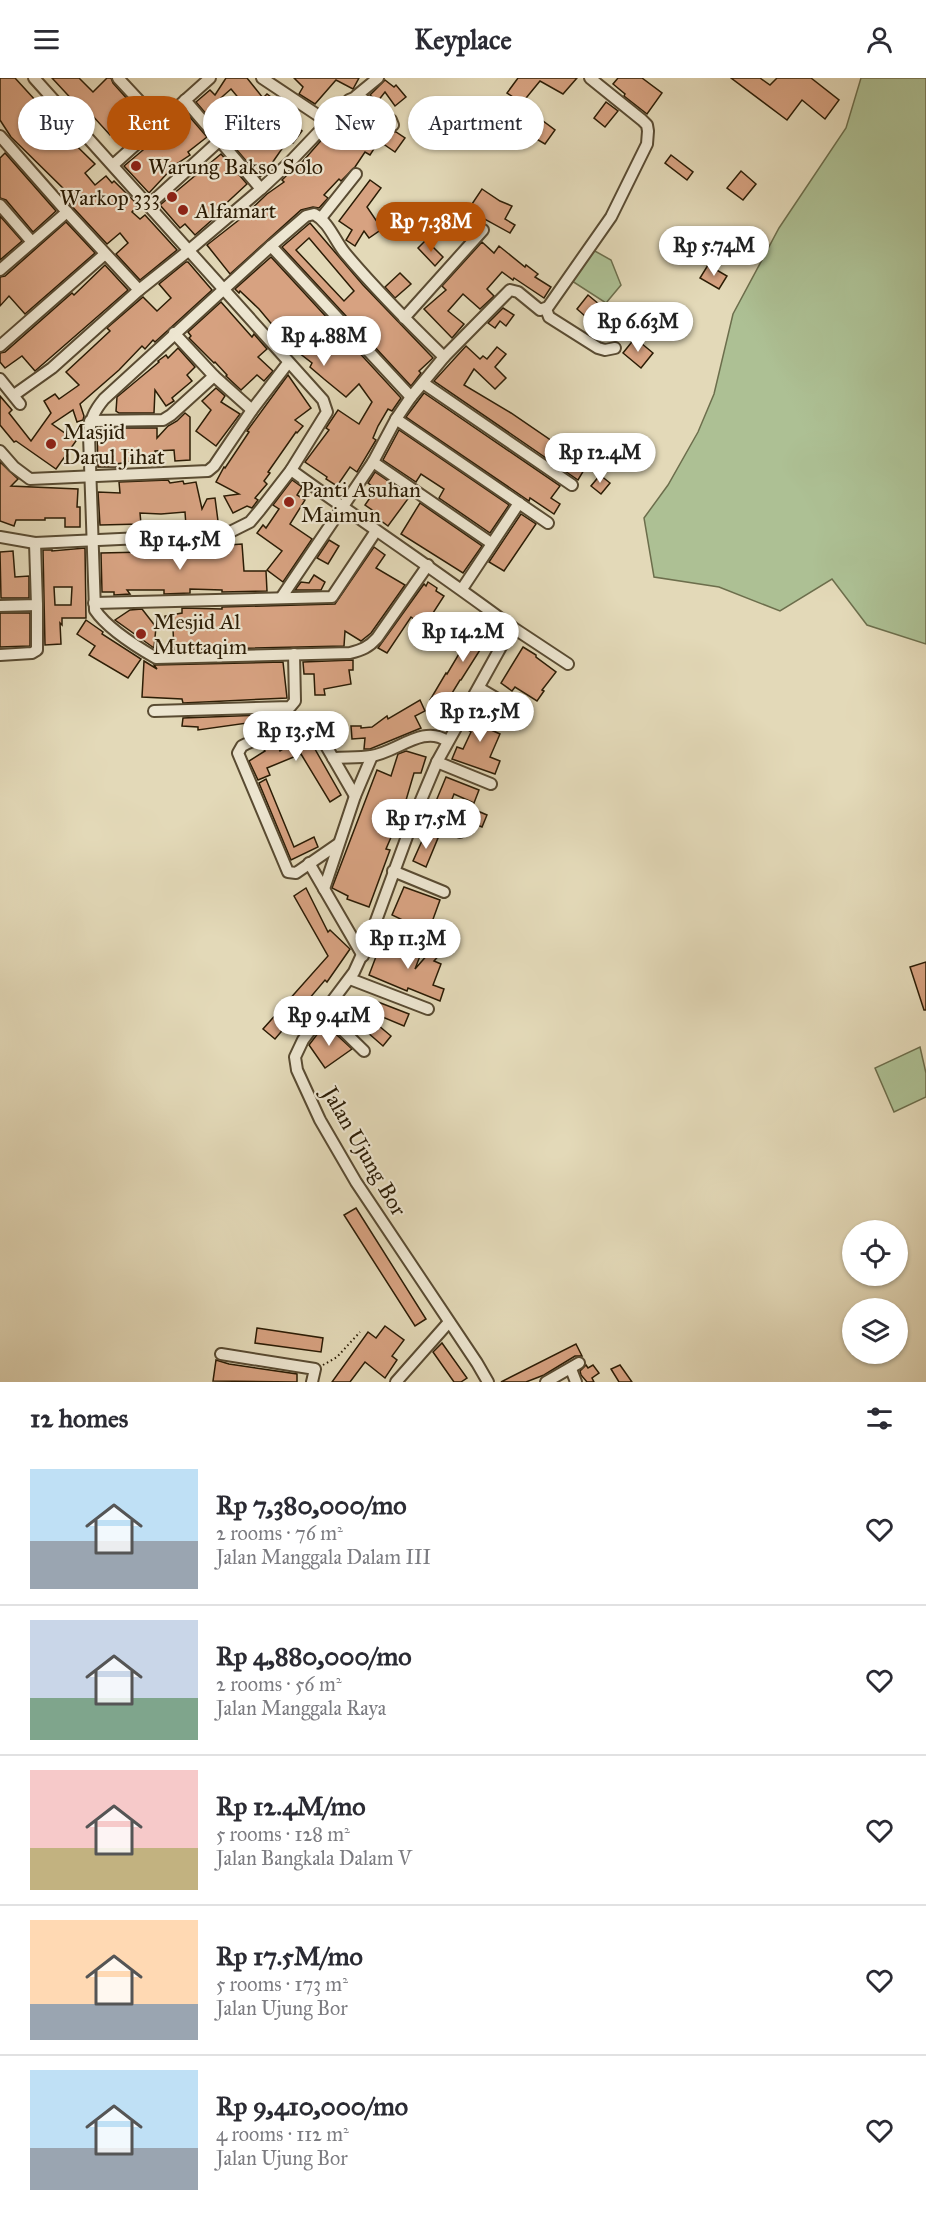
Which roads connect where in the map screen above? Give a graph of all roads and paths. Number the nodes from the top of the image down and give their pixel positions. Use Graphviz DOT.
graph roads {
  1 [pos="34,78"];
  2 [pos="118,78"];
  3 [pos="210,78"];
  4 [pos="262,78"];
  5 [pos="378,78"];
  6 [pos="590,78"];
  7 [pos="135,96"];
  8 [pos="189,96"];
  9 [pos="356,96"];
  10 [pos="191,108"];
  11 [pos="314,113"];
  12 [pos="203,121"];
  13 [pos="0,136"];
  14 [pos="314,136"];
  15 [pos="129,150"];
  16 [pos="209,150"];
  17 [pos="228,150"];
  18 [pos="113,165"];
  19 [pos="356,174"];
  20 [pos="261,189"];
  21 [pos="150,204"];
  22 [pos="0,205"];
  23 [pos="67,212"];
  24 [pos="321,218"];
  25 [pos="483,230"];
  26 [pos="32,242"];
  27 [pos="271,246"];
  28 [pos="188,251"];
  29 [pos="105,254"];
  30 [pos="0,270"];
  31 [pos="223,289"];
  32 [pos="139,290"];
  33 [pos="546,309"];
  34 [pos="404,318"];
  35 [pos="174,333"];
  36 [pos="0,346"];
  37 [pos="615,348"];
  38 [pos="444,357"];
  39 [pos="288,363"];
  40 [pos="214,376"];
  41 [pos="0,379"];
  42 [pos="423,383"];
  43 [pos="411,398"];
  44 [pos="252,410"];
  45 [pos="396,420"];
  46 [pos="90,421"];
  47 [pos="0,451"];
  48 [pos="373,462"];
  49 [pos="291,470"];
  50 [pos="91,477"];
  51 [pos="572,484"];
  52 [pos="519,503"];
  53 [pos="342,508"];
  54 [pos="548,523"];
  55 [pos="376,531"];
  56 [pos="0,537"];
  57 [pos="92,541"];
  58 [pos="35,543"];
  59 [pos="491,543"];
  60 [pos="428,565"];
  61 [pos="462,589"];
  62 [pos="281,598"];
  63 [pos="94,603"];
  64 [pos="37,605"];
  65 [pos="0,606"];
  66 [pos="512,627"];
  67 [pos="294,654"];
  68 [pos="0,655"];
  69 [pos="568,664"];
  70 [pos="479,688"];
  71 [pos="154,711"];
  72 [pos="518,711"];
  73 [pos="447,741"];
  74 [pos="372,756"];
  75 [pos="333,758"];
  76 [pos="437,762"];
  77 [pos="490,784"];
  78 [pos="355,796"];
  79 [pos="416,812"];
  80 [pos="460,832"];
  81 [pos="338,844"];
  82 [pos="309,863"];
  83 [pos="393,871"];
  84 [pos="324,889"];
  85 [pos="444,892"];
  86 [pos="373,926"];
  87 [pos="429,946"];
  88 [pos="363,956"];
  89 [pos="350,980"];
  90 [pos="428,1009"];
  91 [pos="324,1012"];
  92 [pos="364,1052"];
  93 [pos="449,1322"];
  94 [pos="360,1332"];
  95 [pos="221,1354"];
  96 [pos="315,1369"];
  97 [pos="312,1382"];
  98 [pos="396,1382"];
  99 [pos="488,1382"];
  100 [pos="546,1382"];
  101 [pos="576,1382"];
  1 -- 18 [label="street"];
  2 -- 7 [label="street"];
  3 -- 8 [label="street"];
  4 -- 11 [label="street"];
  5 -- 9 [label="street"];
  6 -- 33 [label="street"];
  10 -- 12 [label="street"];
  13 -- 23 [label="street"];
  14 -- 20 [label="street"];
  15 -- 18 [label="street"];
  16 -- 21 [label="street"];
  17 -- 20 [label="street"];
  18 -- 21 [label="street"];
  19 -- 24 [label="street"];
  20 -- 28 [label="street"];
  21 -- 28 [label="street"];
  22 -- 26 [label="street"];
  23 -- 26 [label="street"];
  23 -- 29 [label="street"];
  24 -- 27 [label="street"];
  24 -- 34 [label="street"];
  25 -- 34 [label="street"];
  26 -- 30 [label="street"];
  27 -- 31 [label="street"];
  27 -- 43 [label="street"];
  28 -- 31 [label="street"];
  28 -- 32 [label="street"];
  29 -- 32 [label="street"];
  29 -- 36 [label="street"];
  31 -- 35 [label="street"];
  31 -- 39 [label="street"];
  32 -- 41 [label="street"];
  33 -- 37 [label="street"];
  33 -- 38 [label="street"];
  34 -- 38 [label="street"];
  35 -- 40 [label="street"];
  35 -- 46 [label="street"];
  38 -- 42 [label="street"];
  39 -- 44 [label="street"];
  39 -- 49 [label="street"];
  40 -- 44 [label="street"];
  40 -- 46 [label="street"];
  42 -- 43 [label="street"];
  42 -- 51 [label="street"];
  43 -- 45 [label="street"];
  44 -- 50 [label="street"];
  45 -- 48 [label="street"];
  45 -- 52 [label="street"];
  46 -- 50 [label="street"];
  47 -- 50 [label="street"];
  48 -- 53 [label="street"];
  48 -- 59 [label="street"];
  49 -- 53 [label="street"];
  49 -- 57 [label="street"];
  50 -- 57 [label="street"];
  52 -- 54 [label="street"];
  52 -- 59 [label="street"];
  53 -- 55 [label="street"];
  53 -- 62 [label="street"];
  55 -- 60 [label="street"];
  55 -- 62 [label="street"];
  56 -- 58 [label="street"];
  57 -- 58 [label="street"];
  57 -- 63 [label="street"];
  58 -- 64 [label="street"];
  59 -- 61 [label="street"];
  60 -- 61 [label="street"];
  60 -- 67 [label="street"];
  61 -- 66 [label="street"];
  62 -- 63 [label="street"];
  63 -- 67 [label="street"];
  64 -- 65 [label="street"];
  64 -- 68 [label="street"];
  66 -- 69 [label="street"];
  66 -- 70 [label="street, Jalan Ujung Bor"];
  67 -- 71 [label="street"];
  70 -- 72 [label="street"];
  70 -- 73 [label="street, Jalan Ujung Bor"];
  73 -- 74 [label="street"];
  73 -- 76 [label="street, Jalan Ujung Bor"];
  74 -- 75 [label="street"];
  74 -- 78 [label="street"];
  75 -- 78 [label="street"];
  75 -- 82 [label="street"];
  76 -- 77 [label="street"];
  76 -- 79 [label="street, Jalan Ujung Bor"];
  78 -- 81 [label="street"];
  79 -- 80 [label="street"];
  79 -- 83 [label="street, Jalan Ujung Bor"];
  81 -- 82 [label="street"];
  81 -- 84 [label="street"];
  82 -- 84 [label="street"];
  83 -- 85 [label="street"];
  83 -- 86 [label="street, Jalan Ujung Bor"];
  84 -- 88 [label="street"];
  86 -- 87 [label="street"];
  86 -- 88 [label="street, Jalan Ujung Bor"];
  88 -- 89 [label="street, Jalan Ujung Bor"];
  89 -- 90 [label="street"];
  89 -- 91 [label="street, Jalan Ujung Bor"];
  91 -- 92 [label="street"];
  91 -- 93 [label="street, Jalan Ujung Bor"];
  93 -- 98 [label="street"];
  93 -- 99 [label="street, Jalan Ujung Bor"];
  94 -- 96 [label="path"];
  95 -- 96 [label="street"];
  96 -- 97 [label="street"];
  100 -- 101 [label="street"];
}
